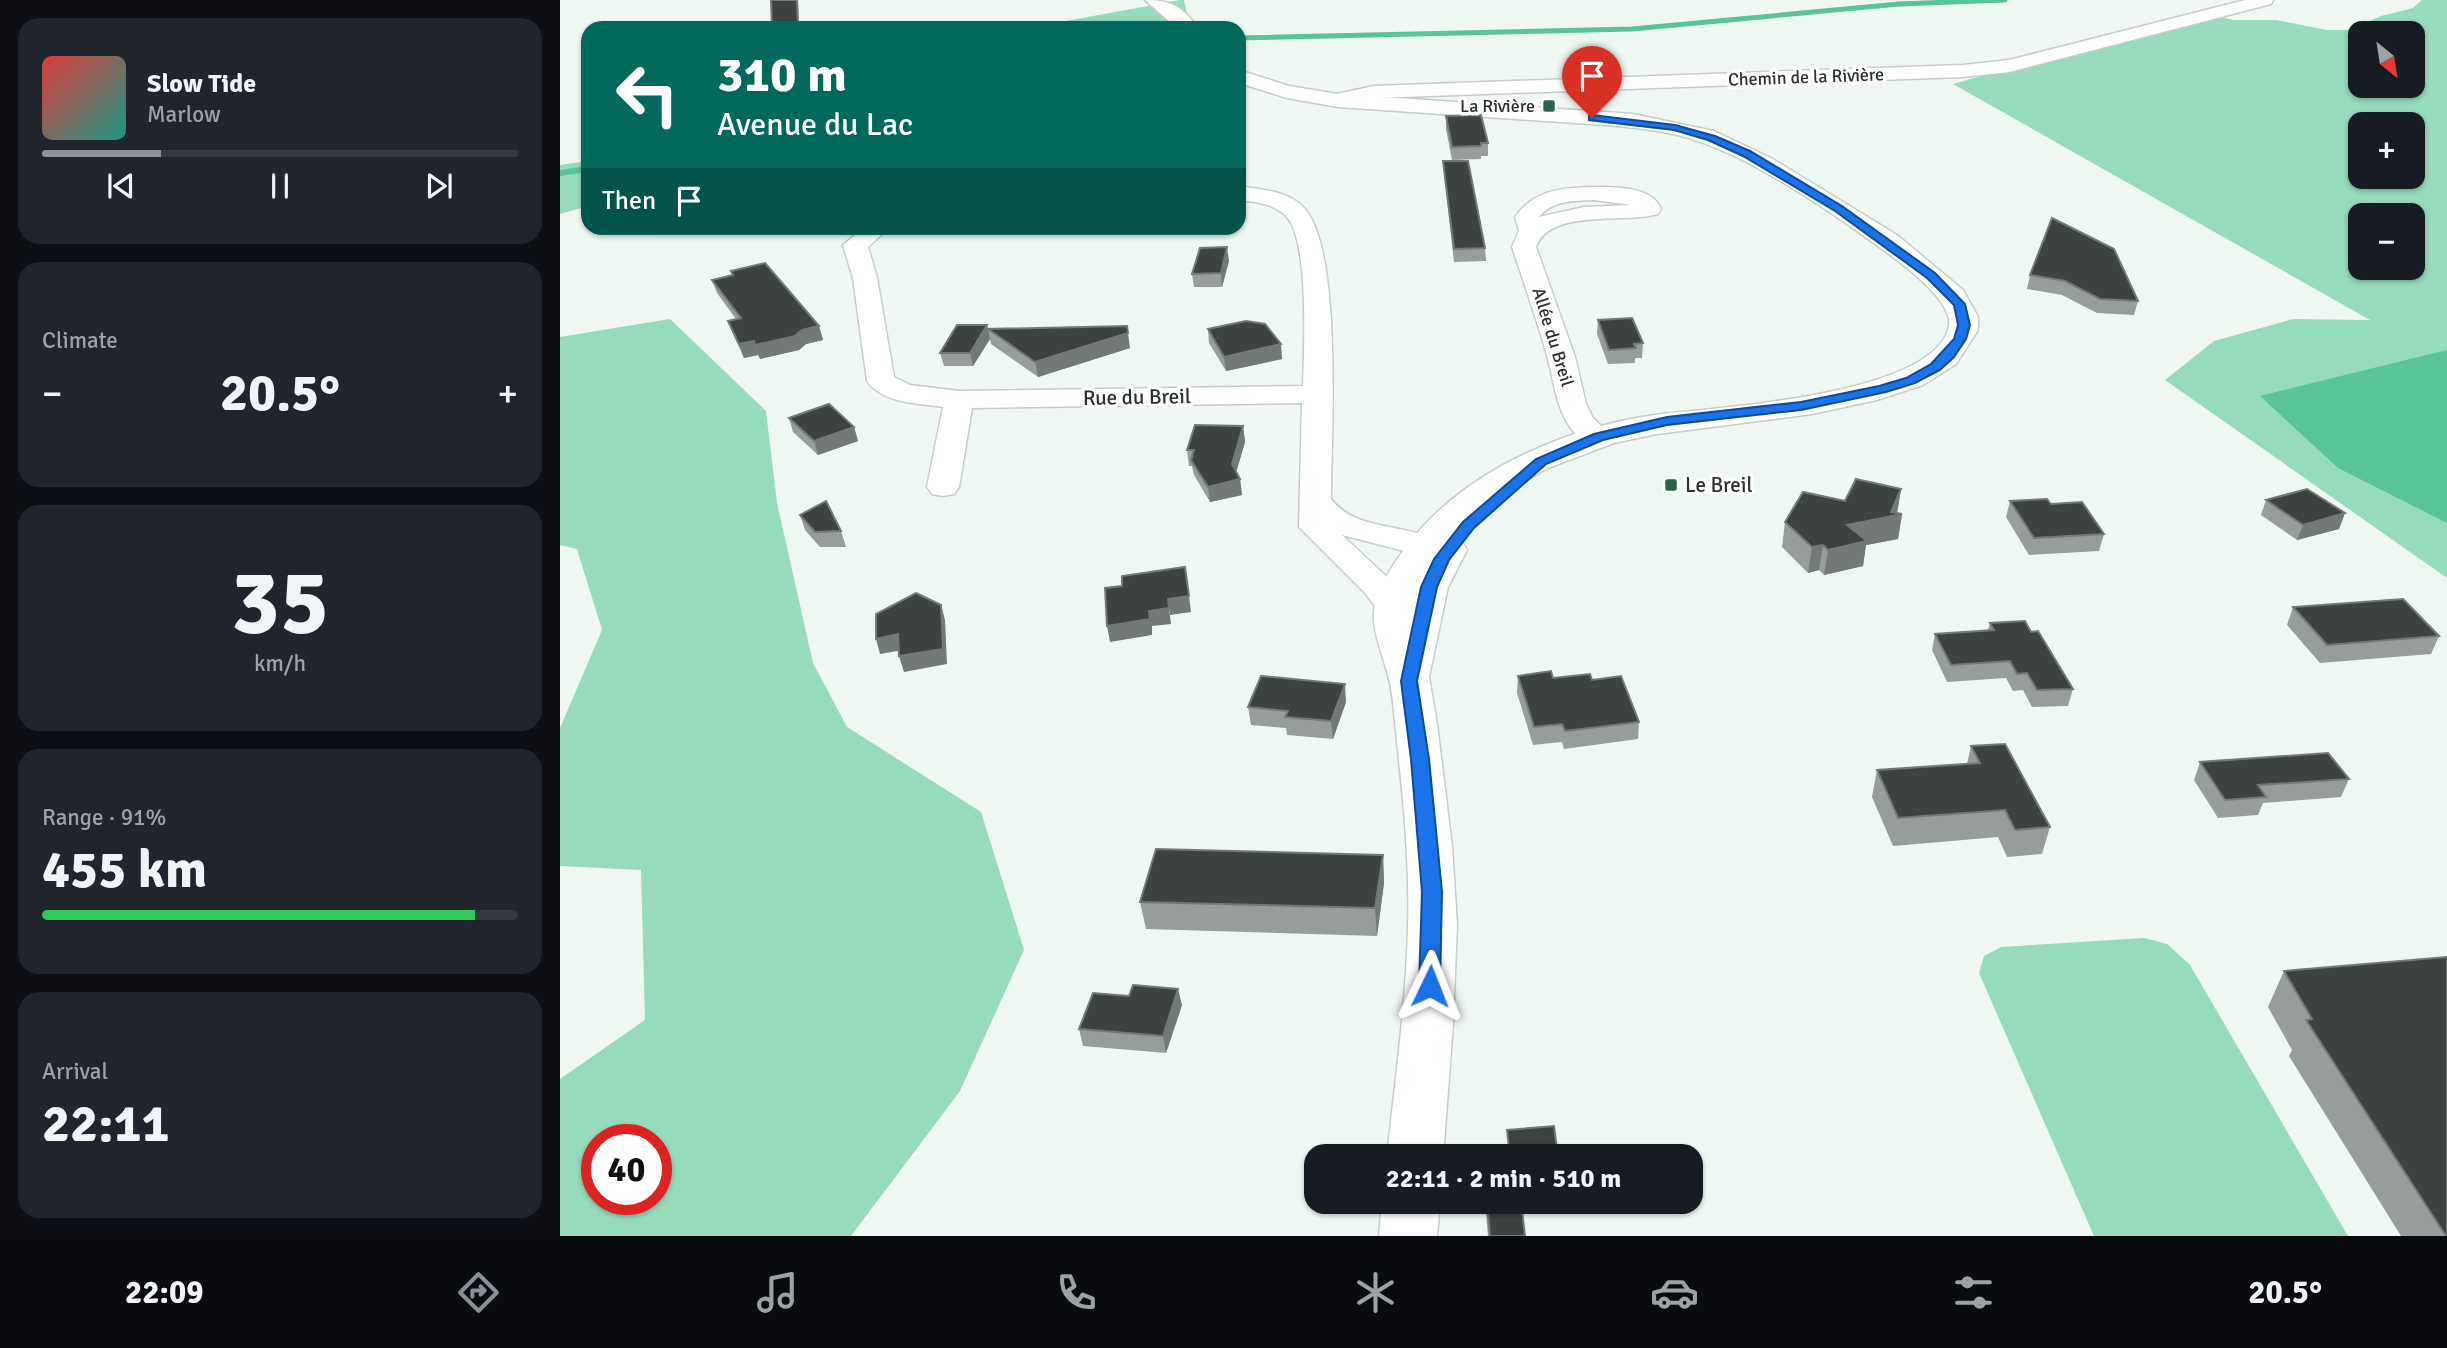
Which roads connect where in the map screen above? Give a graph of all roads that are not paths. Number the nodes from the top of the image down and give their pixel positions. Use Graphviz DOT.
graph roads {
  1 [pos="1154,0"];
  2 [pos="2265,0"];
  3 [pos="1181,21"];
  4 [pos="1246,78"];
  5 [pos="1339,99"];
  6 [pos="1246,194"];
  7 [pos="1531,231"];
  8 [pos="869,235"];
  9 [pos="1315,394"];
  10 [pos="959,400"];
  11 [pos="1598,436"];
  12 [pos="943,487"];
  13 [pos="1315,499"];
  14 [pos="1327,538"];
  15 [pos="1426,556"];
  16 [pos="1392,606"];
  17 [pos="1409,681"];
  18 [pos="1416,1144"];
  19 [pos="1410,1214"];
  20 [pos="1408,1236"];
  1 -- 3 [label="street"];
  2 -- 5 [label="street, Chemin de la Rivière"];
  4 -- 5 [label="street"];
  5 -- 11 [label="street"];
  6 -- 9 [label="street"];
  7 -- 11 [label="street, Allée du Breil"];
  8 -- 10 [label="street, Rue du Breil"];
  9 -- 10 [label="street, Rue du Breil"];
  9 -- 13 [label="street"];
  10 -- 12 [label="street"];
  11 -- 15 [label="street"];
  13 -- 14 [label="street"];
  13 -- 15 [label="street"];
  14 -- 15 [label="street"];
  14 -- 16 [label="street"];
  15 -- 16 [label="street"];
  15 -- 17 [label="street"];
  16 -- 17 [label="street"];
  17 -- 18 [label="street"];
  19 -- 20 [label="street"];
}
